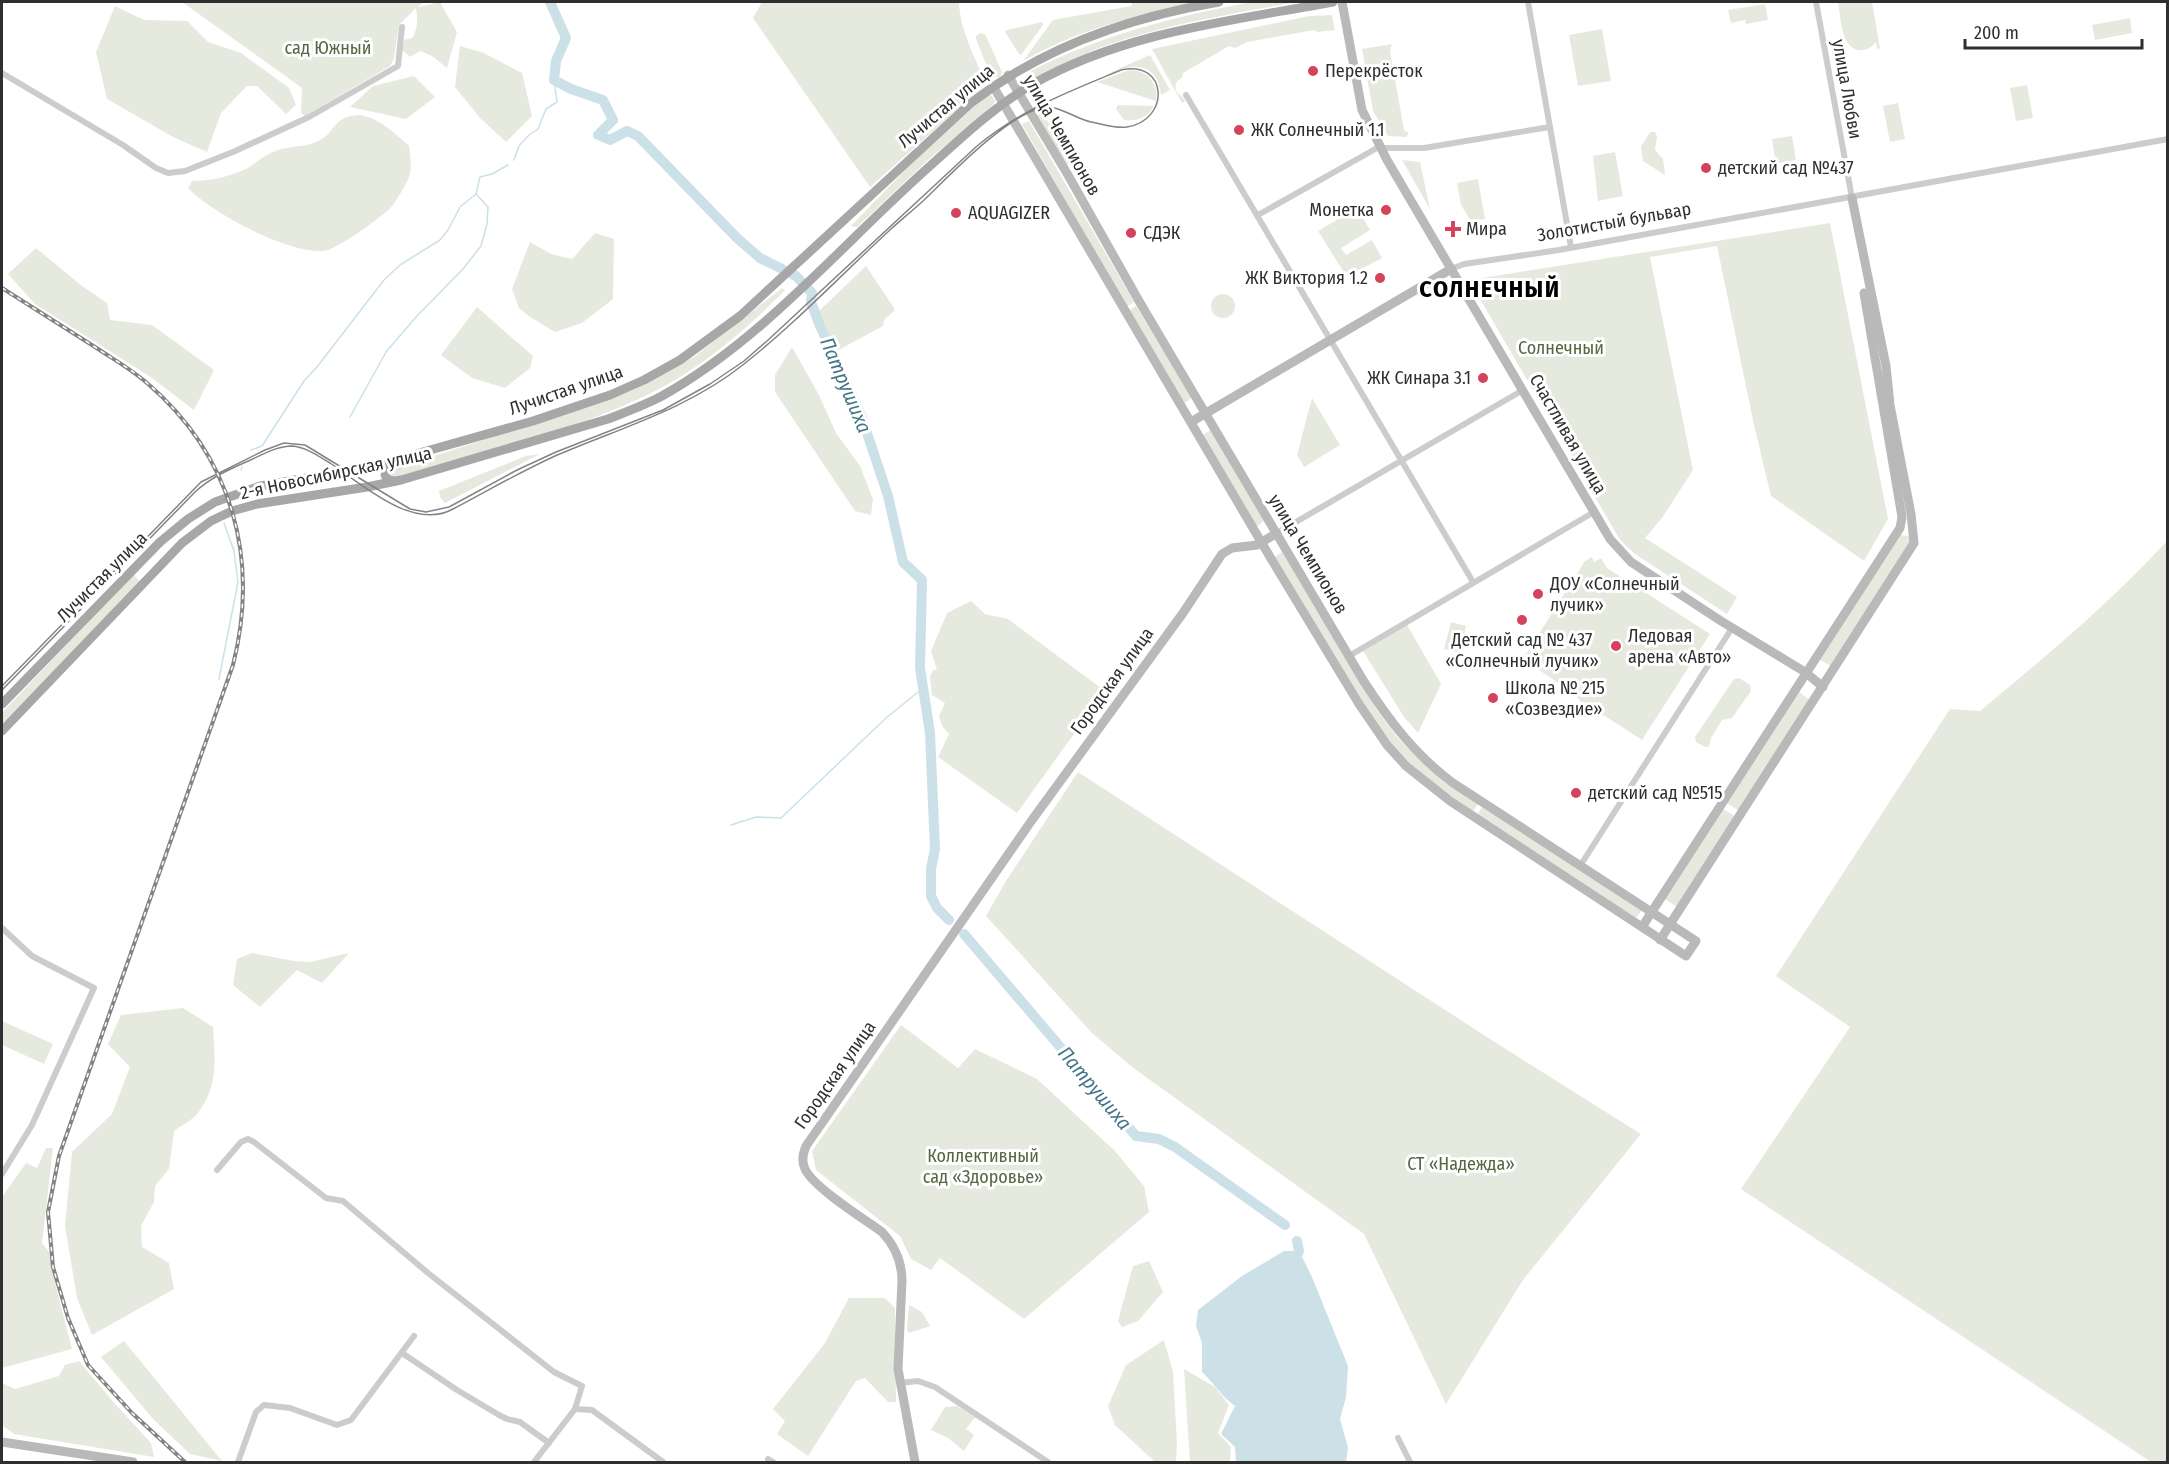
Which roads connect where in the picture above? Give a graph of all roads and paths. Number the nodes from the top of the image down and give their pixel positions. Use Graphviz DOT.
graph roads {
  1 [pos="1219,2"];
  2 [pos="1333,2"];
  3 [pos="1342,2"];
  4 [pos="1528,2"];
  5 [pos="1816,2"];
  6 [pos="402,27"];
  7 [pos="2,74"];
  8 [pos="1008,75"];
  9 [pos="993,86"];
  10 [pos="1019,93"];
  11 [pos="1186,95"];
  12 [pos="1004,103"];
  13 [pos="1550,128"];
  14 [pos="2168,139"];
  15 [pos="1380,147"];
  16 [pos="1850,197"];
  17 [pos="1258,215"];
  18 [pos="1571,247"];
  19 [pos="1451,269"];
  20 [pos="792,295"];
  21 [pos="1330,339"];
  22 [pos="1523,390"];
  23 [pos="1206,414"];
  24 [pos="1191,422"];
  25 [pos="430,451"];
  26 [pos="1402,461"];
  27 [pos="395,481"];
  28 [pos="1594,512"];
  29 [pos="1277,533"];
  30 [pos="1896,533"];
  31 [pos="1915,539"];
  32 [pos="1262,542"];
  33 [pos="1473,582"];
  34 [pos="1736,630"];
  35 [pos="1349,656"];
  36 [pos="1804,675"];
  37 [pos="1823,687"];
  38 [pos="2,704"];
  39 [pos="2,731"];
  40 [pos="1580,866"];
  41 [pos="1652,912"];
  42 [pos="1670,925"];
  43 [pos="1641,927"];
  44 [pos="2,928"];
  45 [pos="1660,940"];
  46 [pos="217,1170"];
  47 [pos="2,1174"];
  48 [pos="414,1336"];
  49 [pos="402,1353"];
  50 [pos="900,1383"];
  51 [pos="575,1409"];
  52 [pos="1398,1438"];
  53 [pos="2,1442"];
  54 [pos="549,1443"];
  55 [pos="133,1462"];
  56 [pos="238,1462"];
  57 [pos="534,1462"];
  58 [pos="663,1462"];
  59 [pos="915,1462"];
  60 [pos="1048,1462"];
  61 [pos="1410,1462"];
  1 -- 8 [label="main road, Лучистая улица"];
  2 -- 10 [label="main road, Лучистая улица"];
  3 -- 15 [label="street, Счастливая улица"];
  4 -- 13 [label="street"];
  5 -- 16 [label="street, улица Любви"];
  6 -- 7 [label="street"];
  8 -- 9 [label="main road, Лучистая улица"];
  8 -- 10 [label="street, улица Чемпионов"];
  9 -- 12 [label="street, улица Чемпионов"];
  9 -- 25 [label="main road, Лучистая улица"];
  10 -- 12 [label="main road, Лучистая улица"];
  10 -- 23 [label="street, улица Чемпионов"];
  11 -- 17 [label="street"];
  12 -- 20 [label="main road, Лучистая улица"];
  12 -- 24 [label="street, улица Чемпионов"];
  13 -- 15 [label="street"];
  13 -- 18 [label="street"];
  14 -- 16 [label="street, Золотистый бульвар"];
  15 -- 17 [label="street"];
  15 -- 19 [label="street, Счастливая улица"];
  16 -- 18 [label="street, Золотистый бульвар"];
  16 -- 30 [label="street"];
  16 -- 31 [label="street"];
  17 -- 21 [label="street"];
  18 -- 19 [label="street, Золотистый бульвар"];
  19 -- 21 [label="street, Золотистый бульвар"];
  19 -- 22 [label="street, Счастливая улица"];
  20 -- 27 [label="main road, 2-я Новосибирская улица"];
  21 -- 23 [label="street, Золотистый бульвар"];
  21 -- 26 [label="street"];
  22 -- 26 [label="street"];
  22 -- 28 [label="street, Счастливая улица"];
  23 -- 24 [label="street, Золотистый бульвар"];
  23 -- 29 [label="street, улица Чемпионов"];
  24 -- 32 [label="street, улица Чемпионов"];
  25 -- 27 [label="main road"];
  25 -- 38 [label="main road, Лучистая улица"];
  26 -- 29 [label="street"];
  26 -- 33 [label="street"];
  27 -- 39 [label="main road, 2-я Новосибирская улица"];
  28 -- 33 [label="street"];
  28 -- 34 [label="street, Счастливая улица"];
  29 -- 32 [label="street, Городская улица"];
  29 -- 35 [label="street, улица Чемпионов"];
  30 -- 31 [label="street"];
  30 -- 36 [label="street"];
  31 -- 37 [label="street"];
  32 -- 43 [label="street, улица Чемпионов"];
  32 -- 50 [label="street, Городская улица"];
  33 -- 35 [label="street"];
  34 -- 36 [label="street, Счастливая улица"];
  34 -- 40 [label="street"];
  35 -- 40 [label="street, улица Чемпионов"];
  36 -- 37 [label="street, Счастливая улица"];
  36 -- 41 [label="street"];
  37 -- 42 [label="street"];
  40 -- 41 [label="street, улица Чемпионов"];
  41 -- 42 [label="street, улица Чемпионов"];
  41 -- 43 [label="street"];
  42 -- 45 [label="street"];
  42 -- 45 [label="street, улица Чемпионов"];
  43 -- 45 [label="street, улица Чемпионов"];
  44 -- 47 [label="street"];
  46 -- 51 [label="street"];
  48 -- 49 [label="street"];
  49 -- 54 [label="street"];
  49 -- 56 [label="street"];
  50 -- 59 [label="street, Городская улица"];
  50 -- 60 [label="street"];
  51 -- 54 [label="street"];
  51 -- 58 [label="street"];
  52 -- 61 [label="street"];
  53 -- 55 [label="street"];
  54 -- 57 [label="street"];
}
